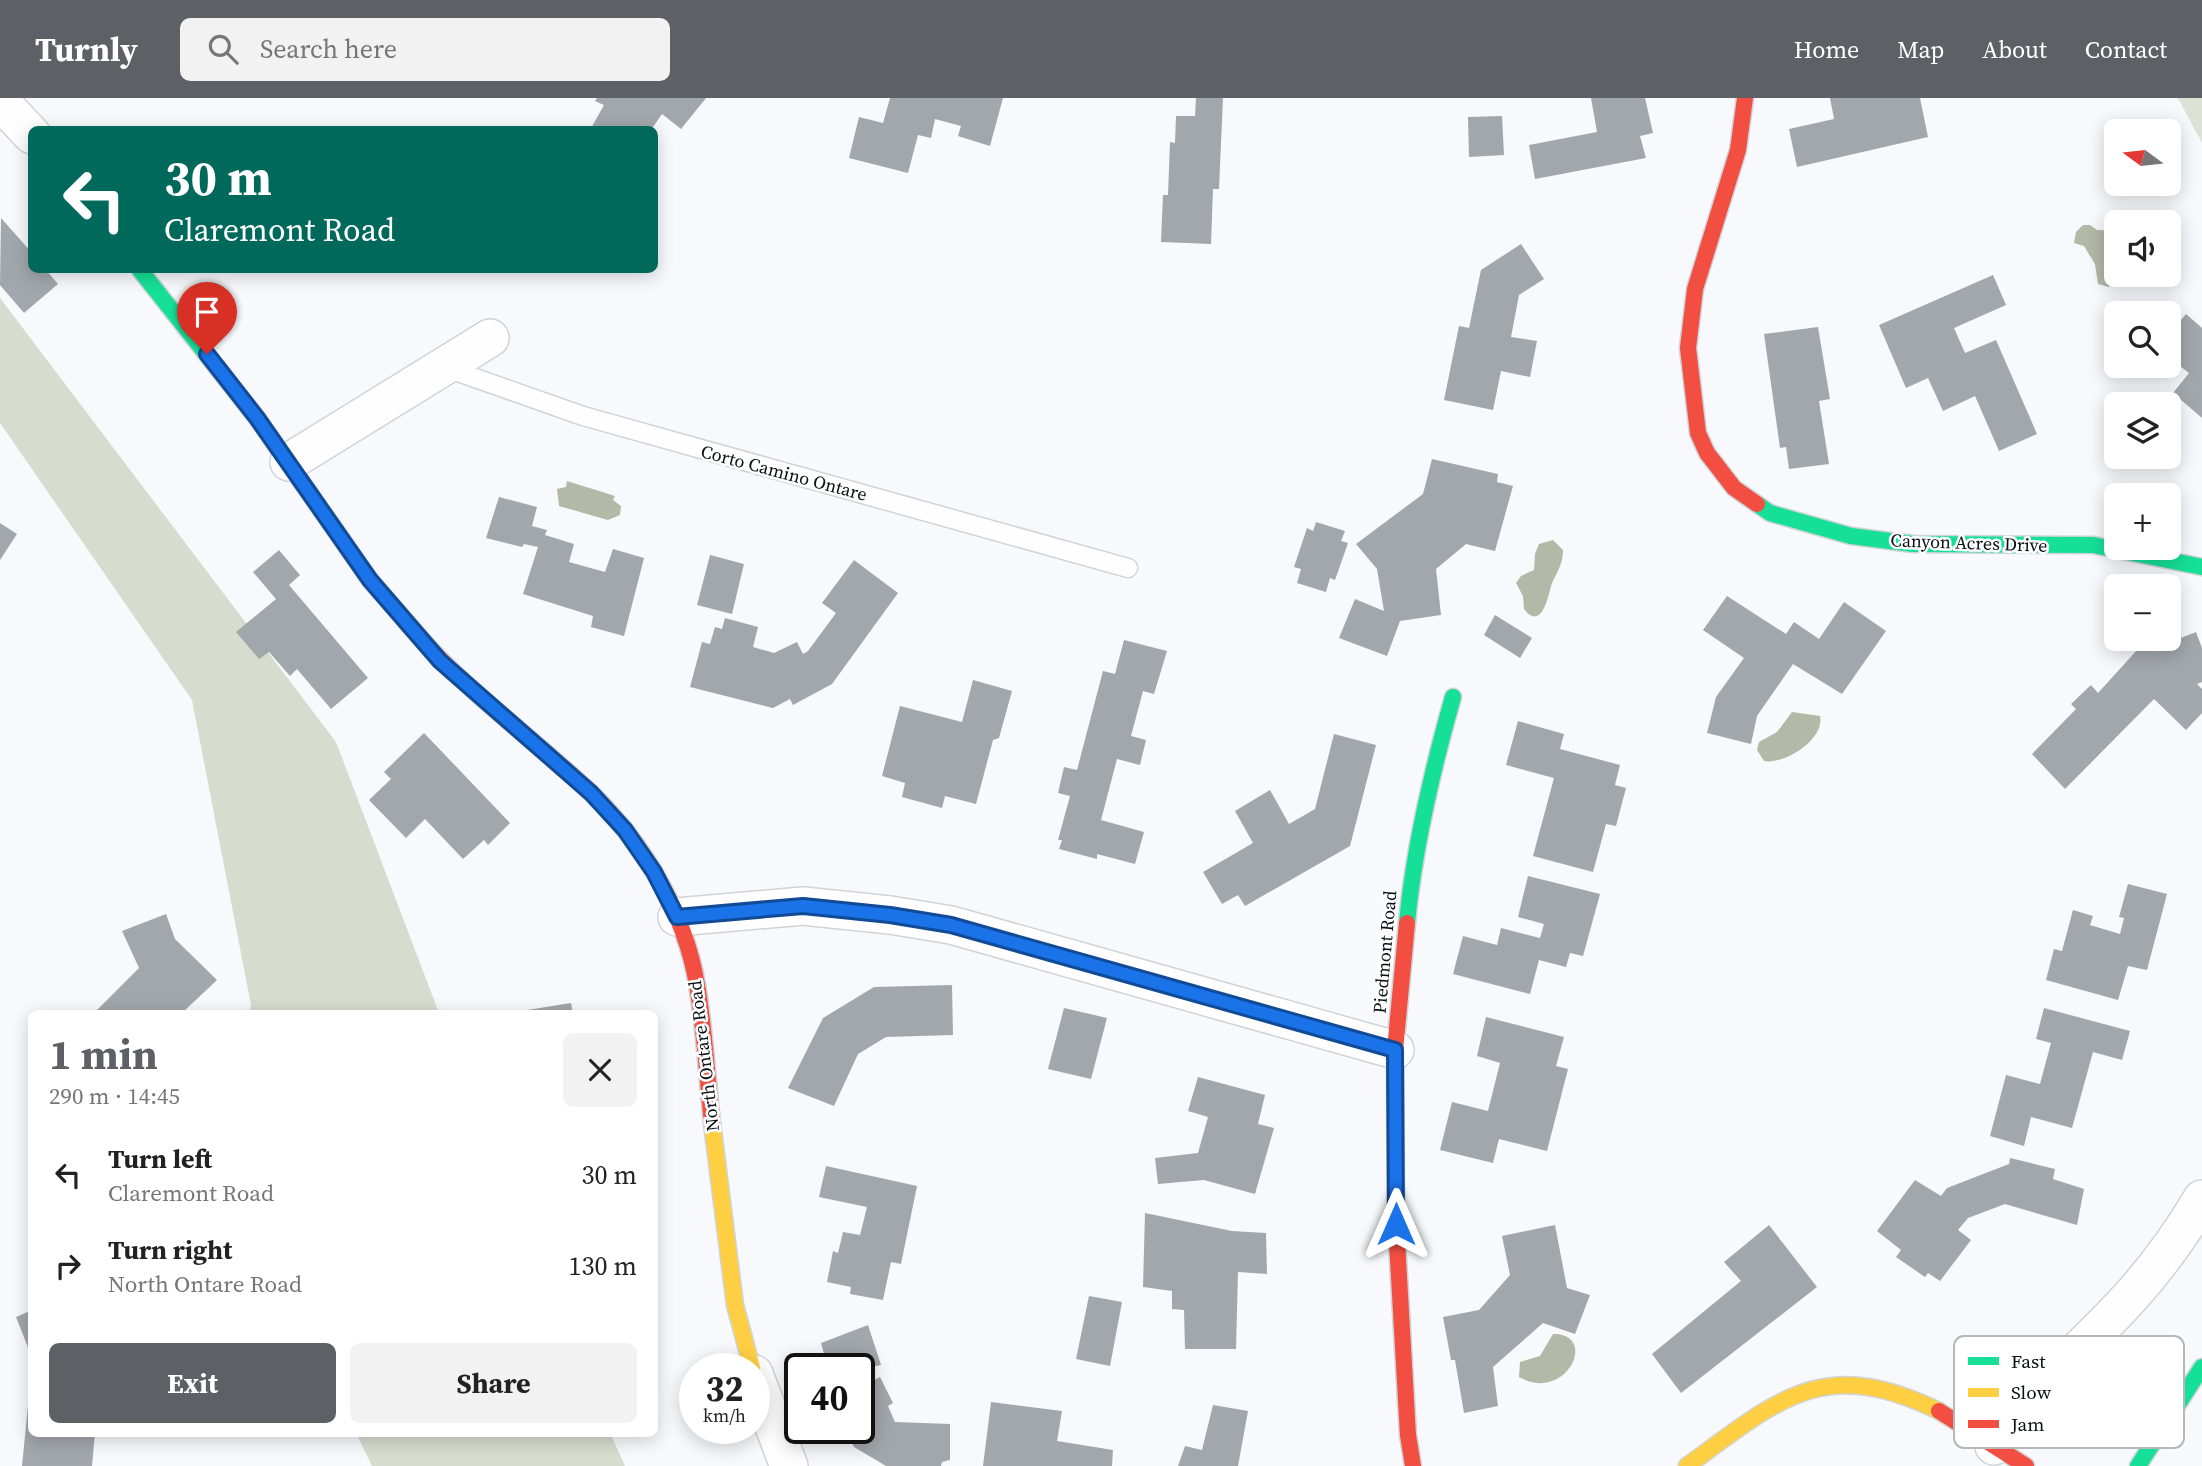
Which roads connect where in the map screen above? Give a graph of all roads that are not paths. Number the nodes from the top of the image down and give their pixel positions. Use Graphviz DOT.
graph roads {
  1 [pos="1745,98"];
  2 [pos="0,101"];
  3 [pos="28,131"];
  4 [pos="142,273"];
  5 [pos="490,338"];
  6 [pos="444,367"];
  7 [pos="289,462"];
  8 [pos="2202,567"];
  9 [pos="1128,568"];
  10 [pos="1453,697"];
  11 [pos="677,917"];
  12 [pos="1395,1050"];
  13 [pos="2202,1199"];
  14 [pos="2092,1336"];
  15 [pos="748,1353"];
  16 [pos="2202,1367"];
  17 [pos="2184,1395"];
  18 [pos="770,1416"];
  19 [pos="1954,1424"];
  20 [pos="1997,1448"];
  21 [pos="2150,1448"];
  22 [pos="789,1466"];
  23 [pos="1413,1466"];
  24 [pos="1688,1466"];
  25 [pos="2026,1466"];
  26 [pos="2138,1466"];
  1 -- 8 [label="street, Canyon Acres Drive"];
  2 -- 3 [label="street"];
  4 -- 7 [label="street, North Ontare Road"];
  5 -- 6 [label="street"];
  6 -- 7 [label="street"];
  6 -- 9 [label="lane, Corto Camino Ontare"];
  7 -- 11 [label="street, North Ontare Road"];
  10 -- 12 [label="street, Piedmont Road"];
  11 -- 12 [label="street"];
  11 -- 15 [label="street, North Ontare Road"];
  12 -- 23 [label="street, Piedmont Road"];
  13 -- 14 [label="street"];
  16 -- 17 [label="street"];
  18 -- 22 [label="street"];
  19 -- 24 [label="street"];
  20 -- 25 [label="street"];
  21 -- 26 [label="street"];
}
